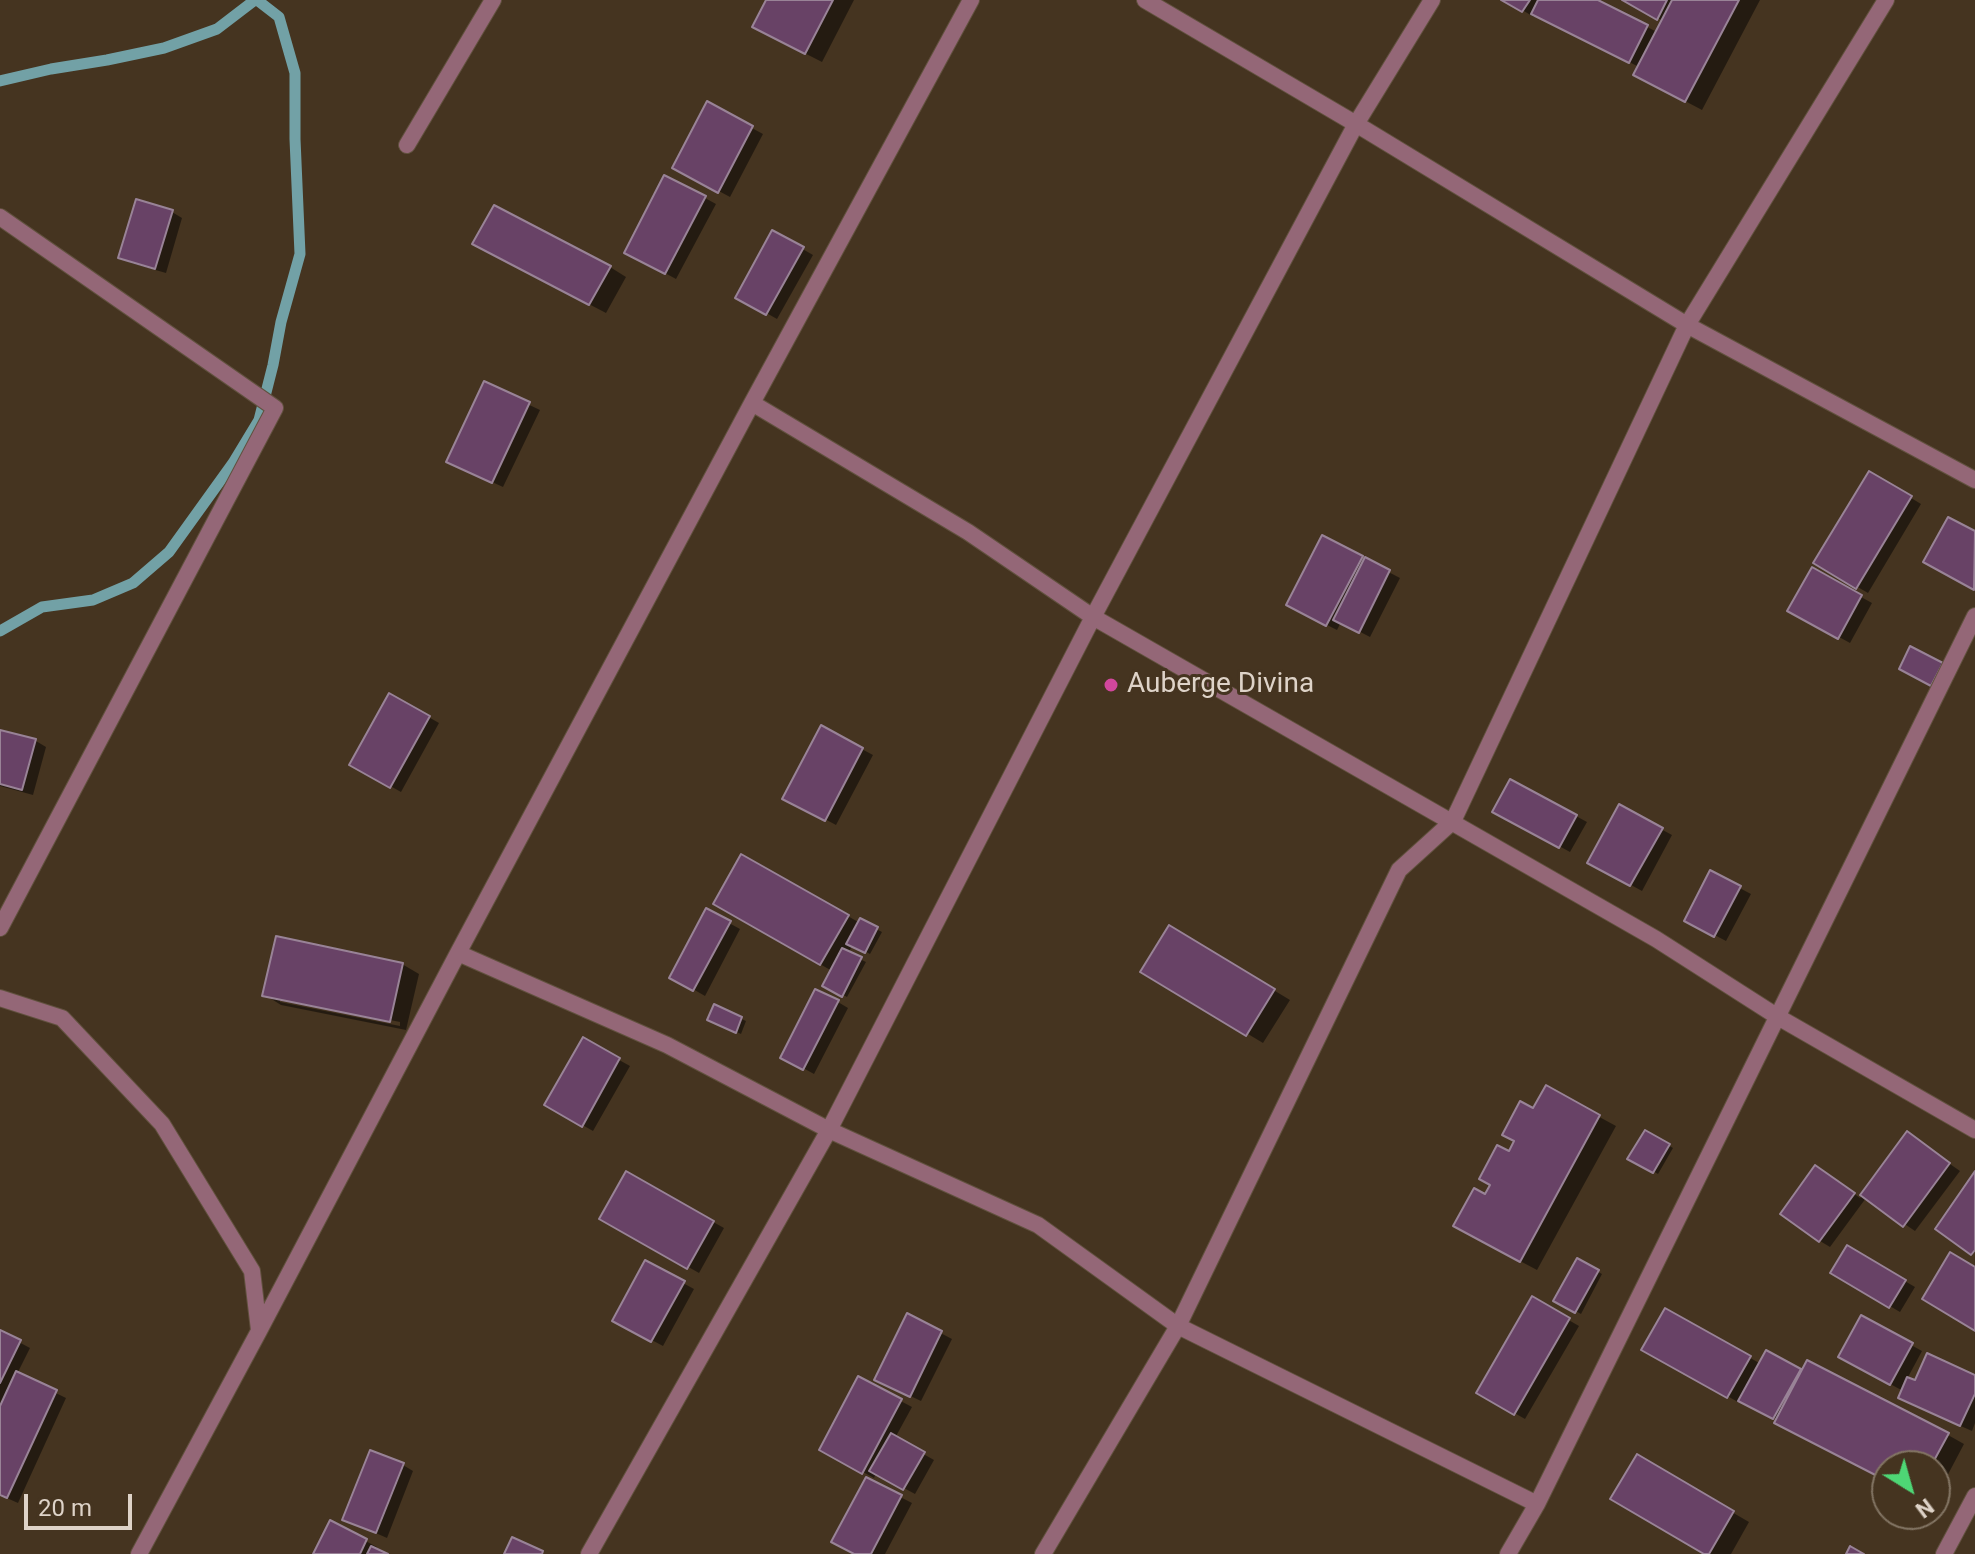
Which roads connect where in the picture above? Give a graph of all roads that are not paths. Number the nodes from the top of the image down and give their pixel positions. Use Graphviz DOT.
graph roads {
  1 [pos="493,0"];
  2 [pos="971,0"];
  3 [pos="1145,0"];
  4 [pos="1432,0"];
  5 [pos="1886,0"];
  6 [pos="1356,124"];
  7 [pos="407,145"];
  8 [pos="0,217"];
  9 [pos="1687,325"];
  10 [pos="752,403"];
  11 [pos="1975,480"];
  12 [pos="1975,616"];
  13 [pos="1093,617"];
  14 [pos="1453,821"];
  15 [pos="0,928"];
  16 [pos="458,953"];
  17 [pos="0,998"];
  18 [pos="1778,1017"];
  19 [pos="829,1130"];
  20 [pos="1975,1130"];
  21 [pos="1178,1326"];
  22 [pos="259,1331"];
  23 [pos="1975,1496"];
  24 [pos="1537,1504"];
  25 [pos="139,1554"];
  26 [pos="589,1554"];
  27 [pos="1043,1554"];
  28 [pos="1508,1554"];
  29 [pos="1944,1554"];
  1 -- 7 [label="street"];
  2 -- 10 [label="street"];
  3 -- 6 [label="street"];
  4 -- 6 [label="street"];
  5 -- 9 [label="street"];
  6 -- 9 [label="street"];
  6 -- 13 [label="street"];
  8 -- 15 [label="street"];
  9 -- 11 [label="street"];
  9 -- 14 [label="street"];
  10 -- 13 [label="street"];
  10 -- 16 [label="street"];
  12 -- 18 [label="street"];
  13 -- 14 [label="street"];
  13 -- 19 [label="street"];
  14 -- 18 [label="street"];
  14 -- 21 [label="street"];
  16 -- 19 [label="street"];
  16 -- 22 [label="street"];
  17 -- 22 [label="street"];
  18 -- 20 [label="street"];
  18 -- 24 [label="street"];
  19 -- 21 [label="street"];
  19 -- 26 [label="street"];
  21 -- 24 [label="street"];
  21 -- 27 [label="street"];
  22 -- 25 [label="street"];
  23 -- 29 [label="street"];
  24 -- 28 [label="street"];
}
